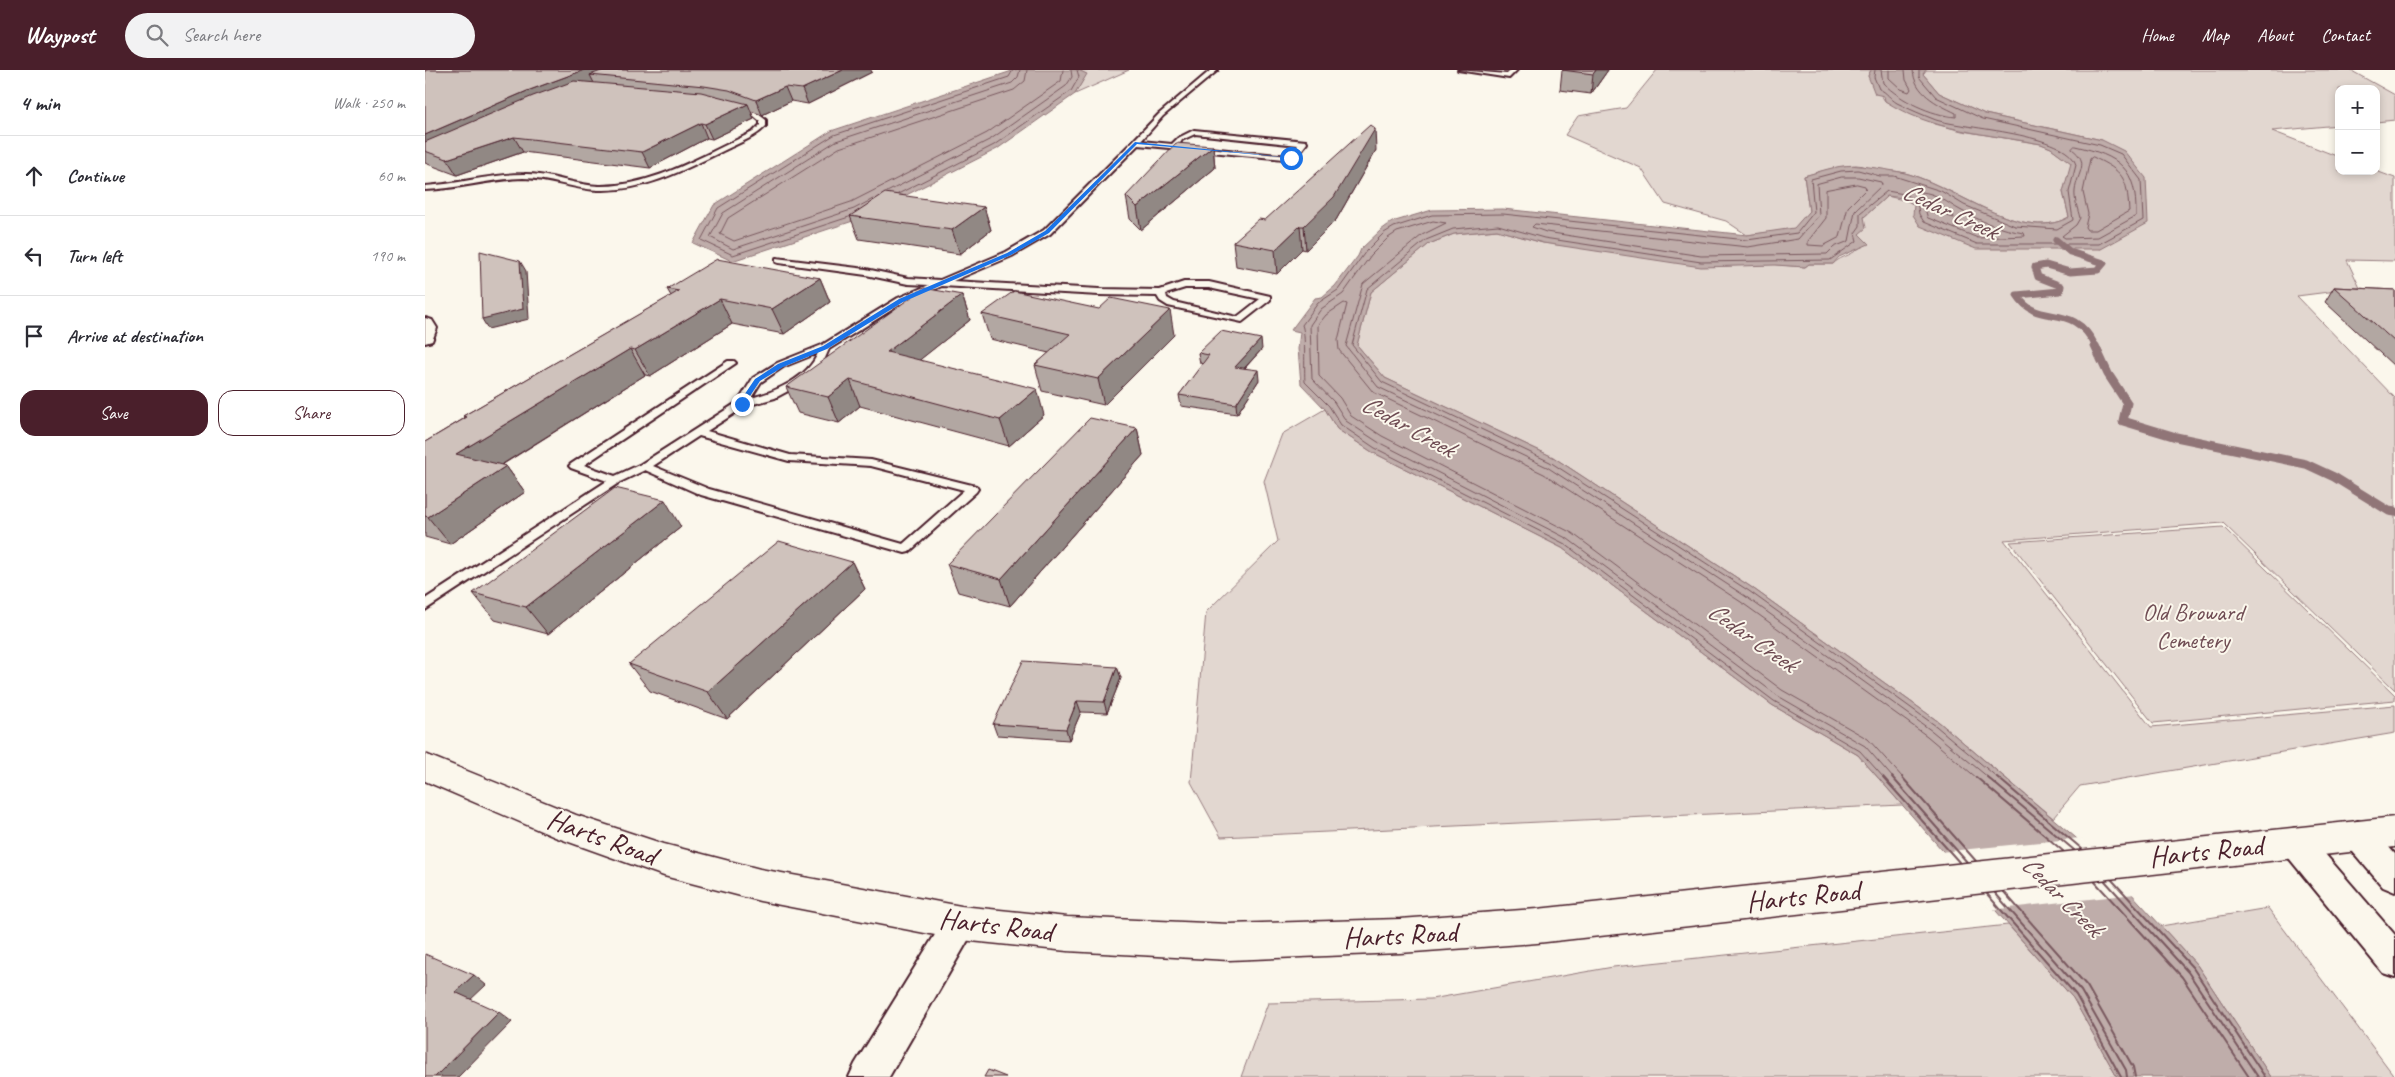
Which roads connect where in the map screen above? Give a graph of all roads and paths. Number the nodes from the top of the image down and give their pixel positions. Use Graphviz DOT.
graph roads {
  1 [pos="1215,70"];
  2 [pos="1461,70"];
  3 [pos="1514,70"];
  4 [pos="732,109"];
  5 [pos="1136,143"];
  6 [pos="1173,147"];
  7 [pos="425,188"];
  8 [pos="779,260"];
  9 [pos="941,283"];
  10 [pos="1161,293"];
  11 [pos="425,324"];
  12 [pos="425,338"];
  13 [pos="825,347"];
  14 [pos="731,363"];
  15 [pos="742,404"];
  16 [pos="697,432"];
  17 [pos="645,466"];
  18 [pos="616,480"];
  19 [pos="425,605"];
  20 [pos="425,766"];
  21 [pos="2395,832"];
  22 [pos="2358,836"];
  23 [pos="2295,842"];
  24 [pos="2395,876"];
  25 [pos="961,923"];
  26 [pos="2395,961"];
  27 [pos="868,1077"];
  1 -- 5 [label="lane"];
  2 -- 3 [label="lane"];
  4 -- 7 [label="lane"];
  5 -- 6 [label="lane"];
  5 -- 9 [label="lane"];
  6 -- 6 [label="lane"];
  8 -- 9 [label="lane"];
  9 -- 10 [label="lane"];
  9 -- 13 [label="lane"];
  10 -- 10 [label="lane"];
  11 -- 12 [label="street"];
  13 -- 15 [label="lane"];
  13 -- 15 [label="lane"];
  14 -- 18 [label="lane"];
  15 -- 16 [label="lane"];
  16 -- 17 [label="lane"];
  16 -- 17 [label="lane"];
  17 -- 18 [label="lane"];
  18 -- 19 [label="lane"];
  20 -- 25 [label="street, Harts Road"];
  21 -- 22 [label="street, Harts Road"];
  22 -- 23 [label="street, Harts Road"];
  22 -- 24 [label="street"];
  23 -- 25 [label="street, Harts Road"];
  23 -- 26 [label="street"];
  25 -- 27 [label="street"];
}
